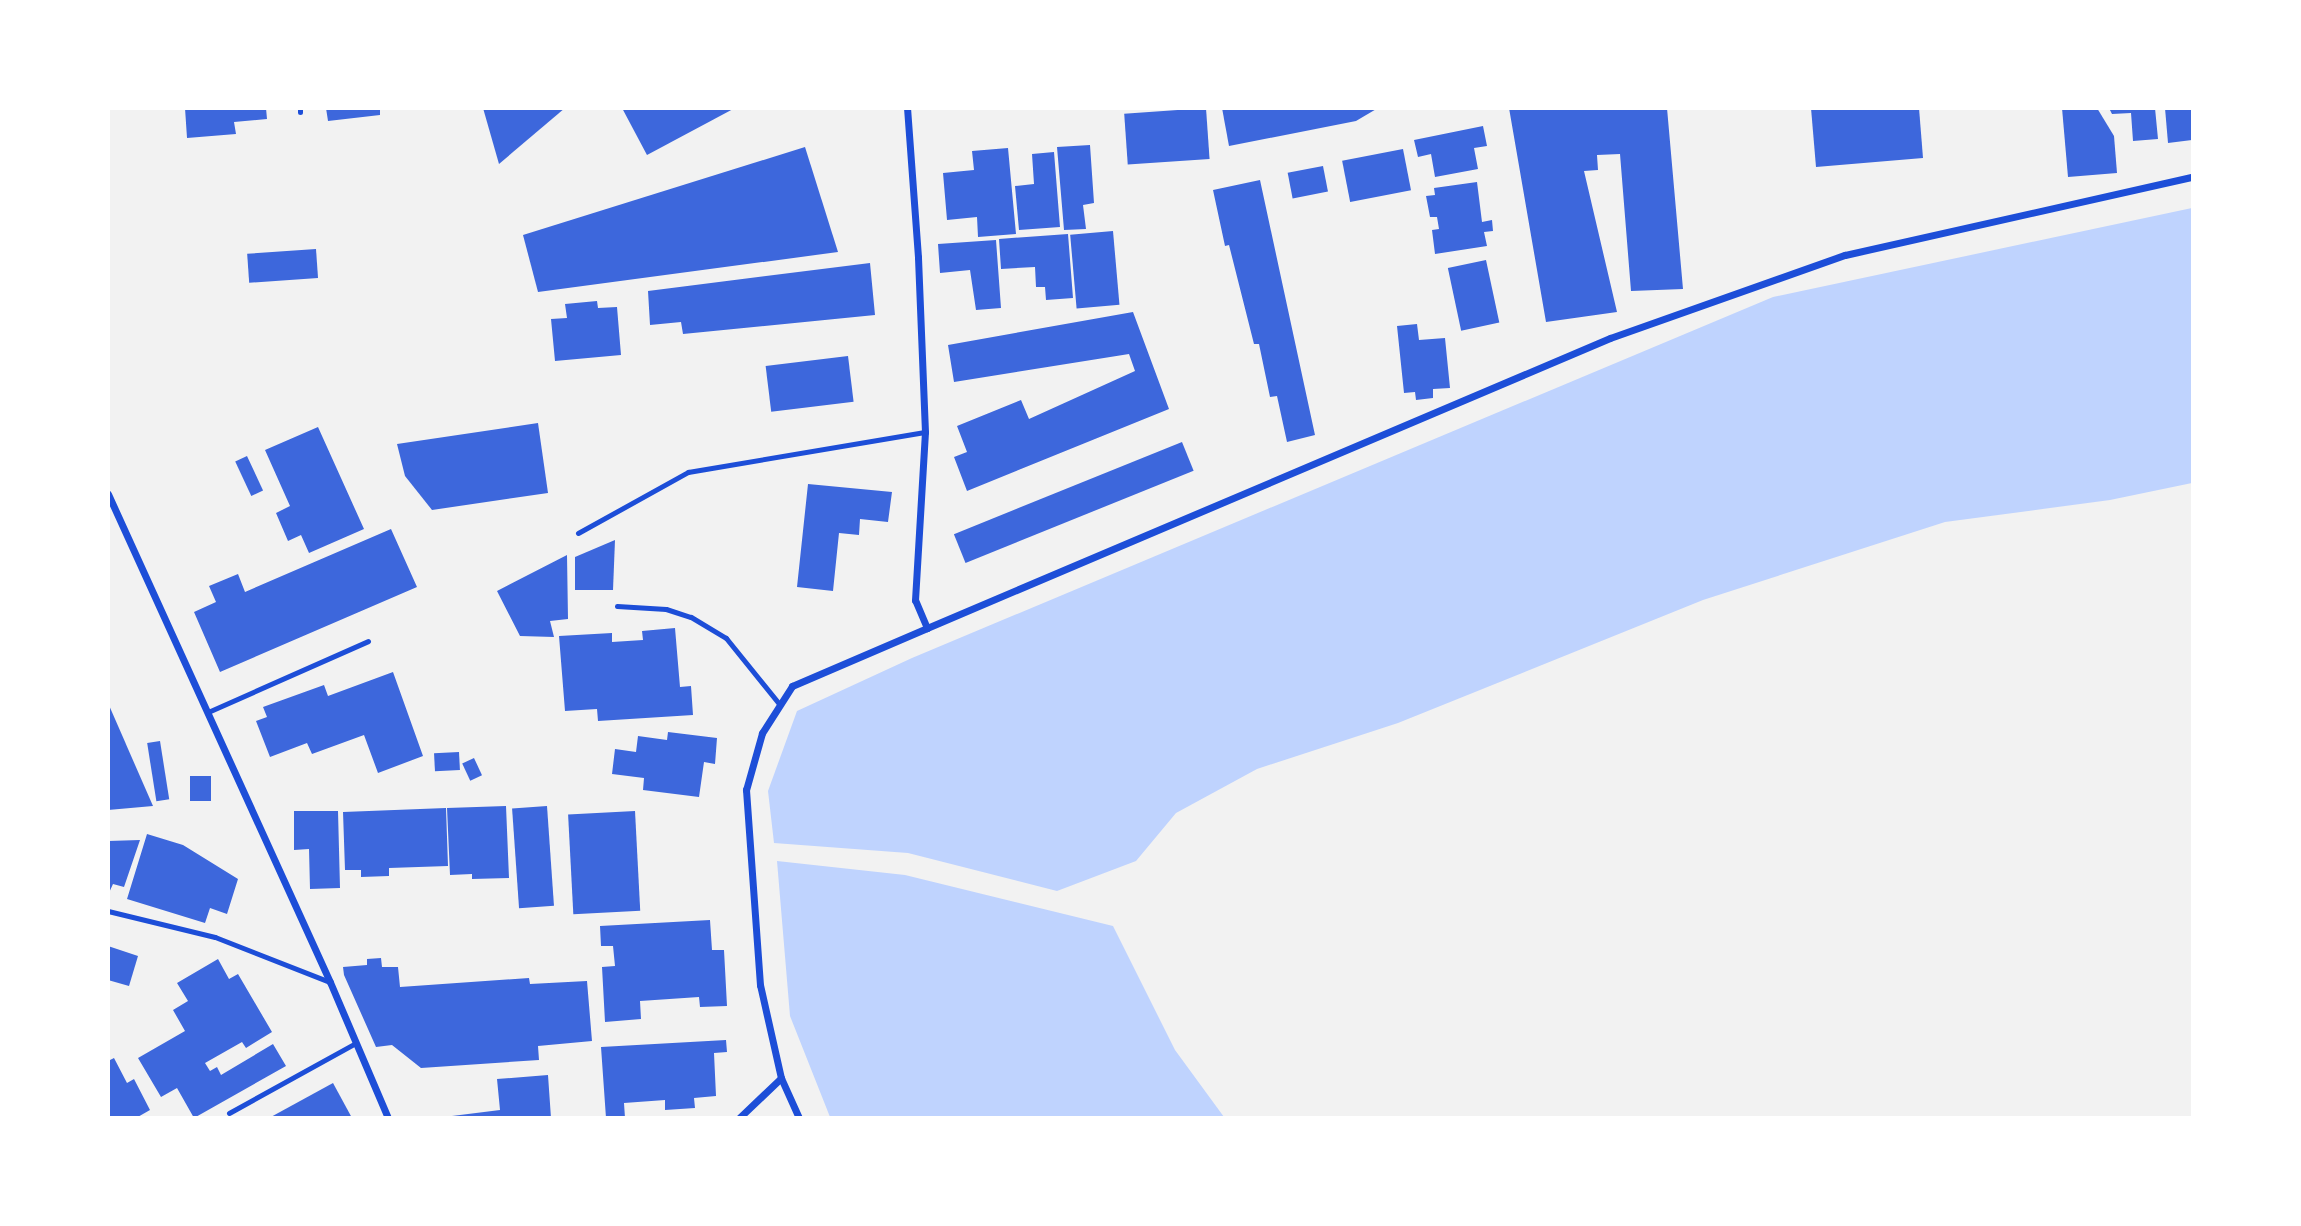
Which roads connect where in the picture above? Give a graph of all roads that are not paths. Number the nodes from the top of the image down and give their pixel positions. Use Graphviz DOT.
graph roads {
  1 [pos="907,108"];
  2 [pos="2193,177"];
  3 [pos="925,432"];
  4 [pos="108,494"];
  5 [pos="578,533"];
  6 [pos="617,606"];
  7 [pos="927,628"];
  8 [pos="368,641"];
  9 [pos="780,705"];
  10 [pos="208,712"];
  11 [pos="108,911"];
  12 [pos="330,982"];
  13 [pos="356,1043"];
  14 [pos="782,1078"];
  15 [pos="229,1113"];
  16 [pos="388,1118"];
  17 [pos="739,1118"];
  18 [pos="799,1118"];
  1 -- 3 [label="street"];
  2 -- 7 [label="street"];
  3 -- 5 [label="lane"];
  3 -- 7 [label="street"];
  4 -- 10 [label="street"];
  6 -- 9 [label="lane"];
  7 -- 9 [label="street"];
  8 -- 10 [label="lane"];
  9 -- 14 [label="street"];
  10 -- 12 [label="street"];
  11 -- 12 [label="lane"];
  12 -- 13 [label="street"];
  13 -- 15 [label="lane"];
  13 -- 16 [label="street"];
  14 -- 17 [label="street"];
  14 -- 18 [label="street"];
}
